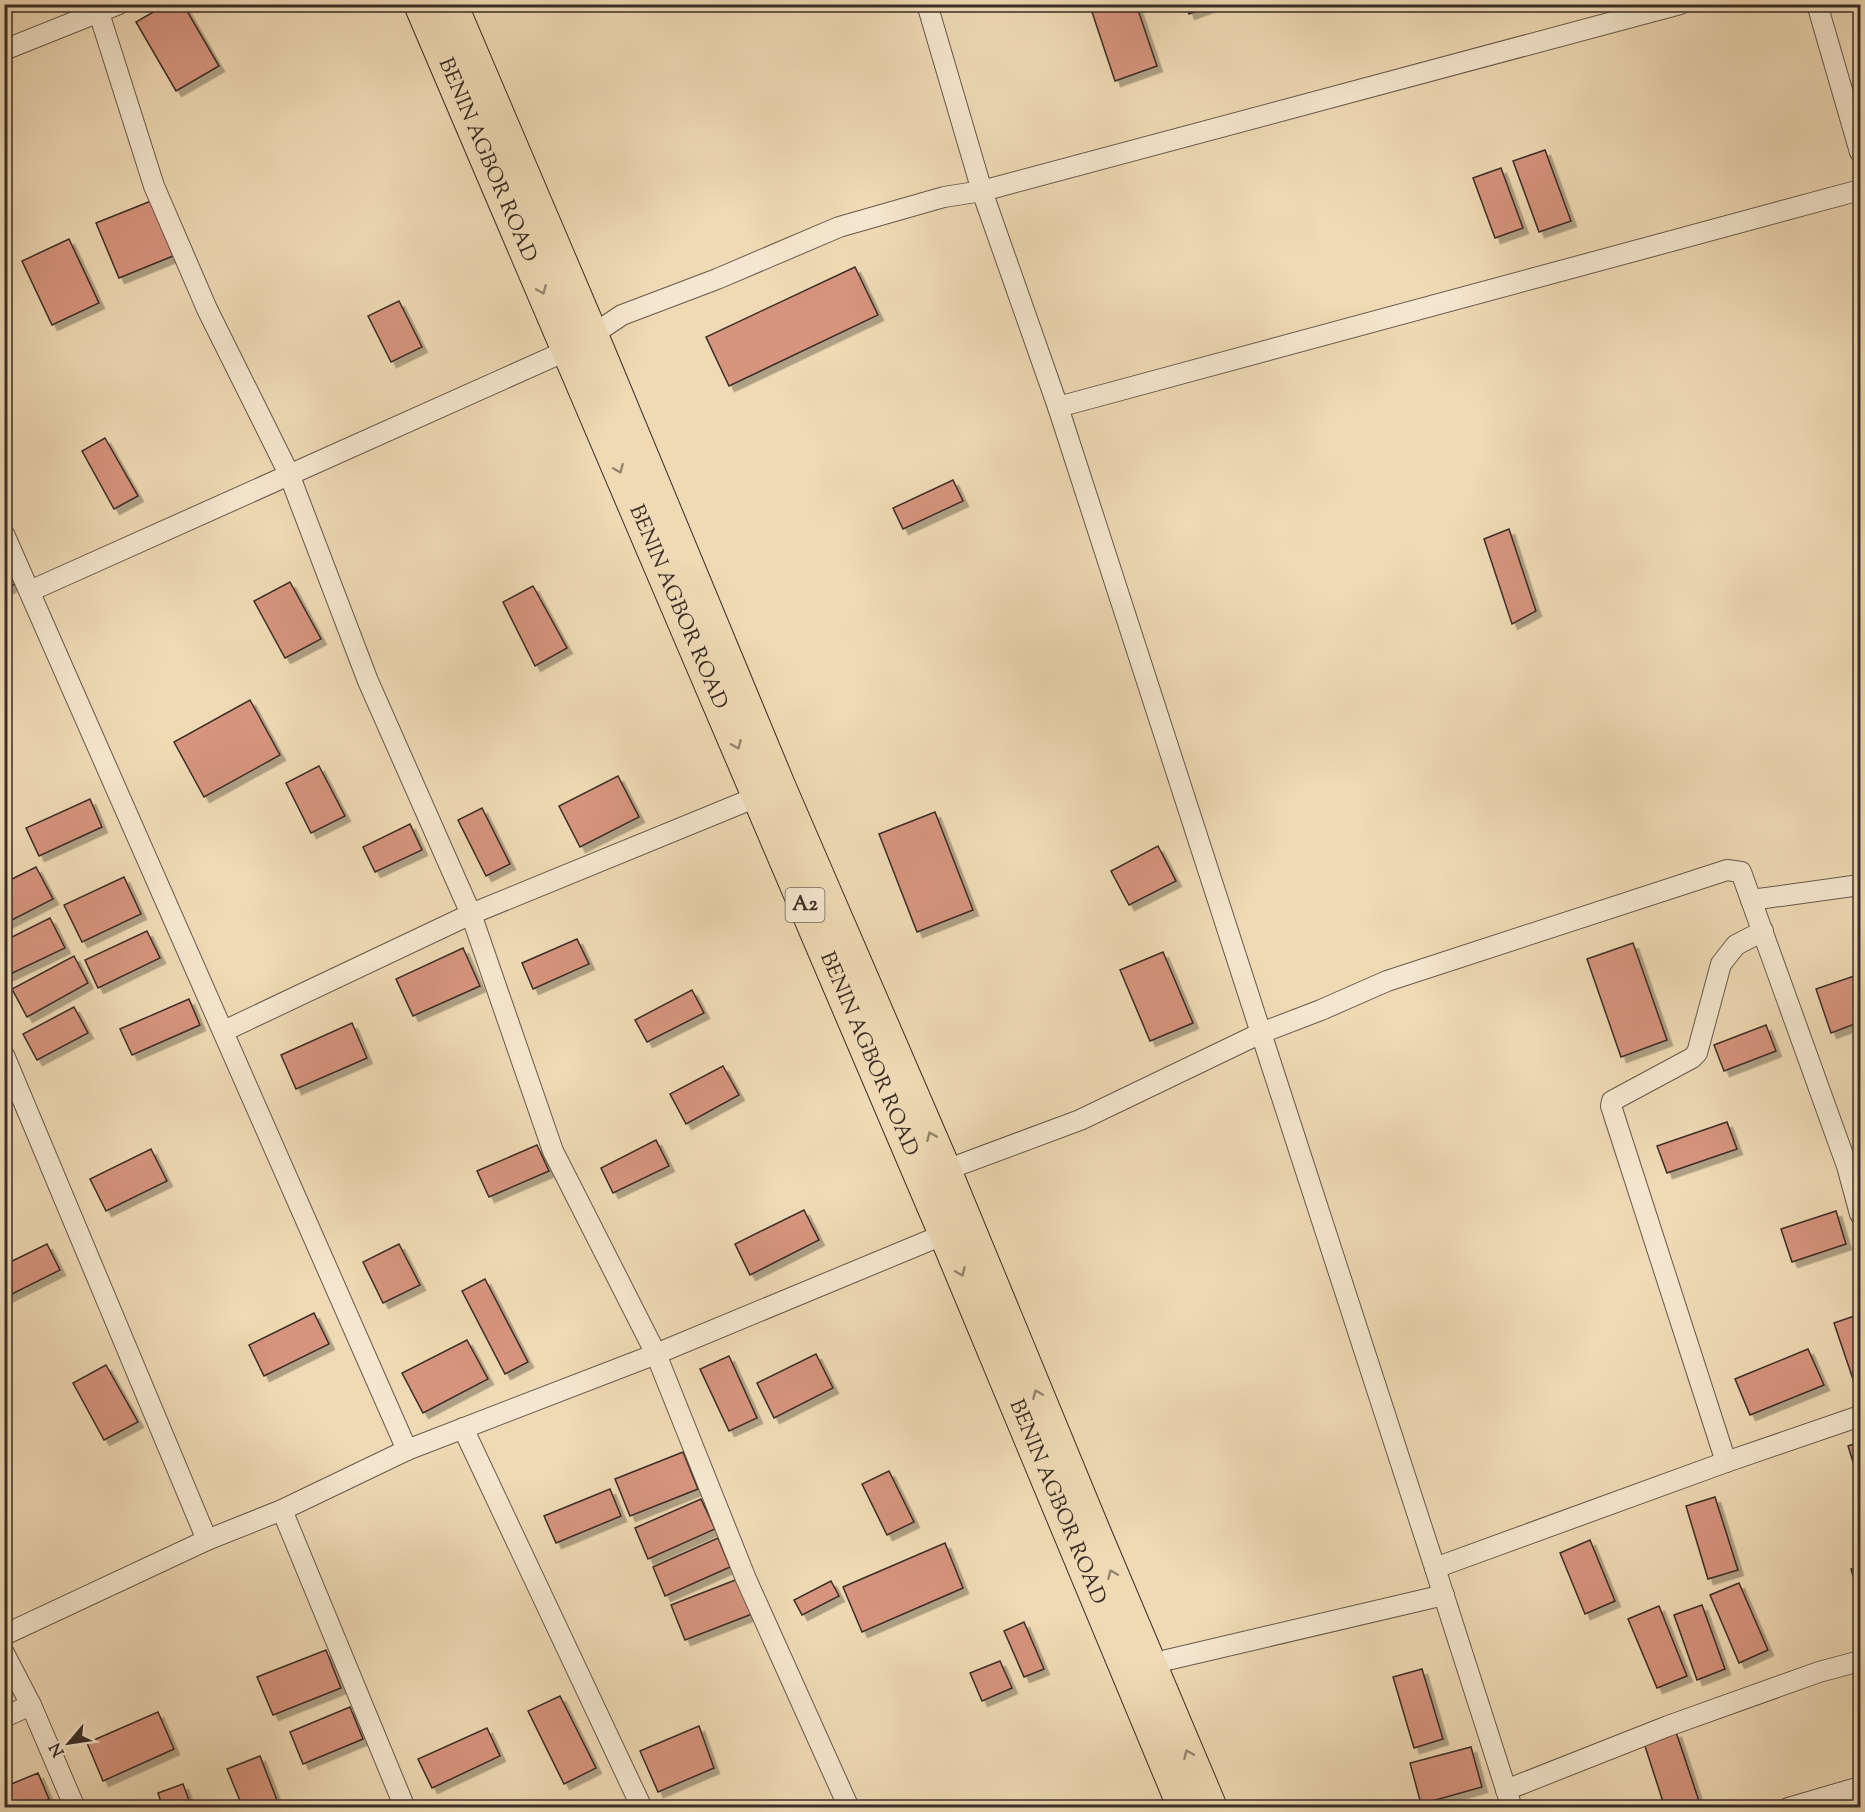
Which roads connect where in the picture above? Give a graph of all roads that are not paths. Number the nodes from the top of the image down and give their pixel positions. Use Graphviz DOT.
graph roads {
  1 [pos="119,4"];
  2 [pos="420,4"];
  3 [pos="451,4"];
  4 [pos="927,4"];
  5 [pos="1680,4"];
  6 [pos="1817,4"];
  7 [pos="99,13"];
  8 [pos="4,50"];
  9 [pos="1860,152"];
  10 [pos="1860,190"];
  11 [pos="982,191"];
  12 [pos="580,342"];
  13 [pos="1058,407"];
  14 [pos="289,474"];
  15 [pos="4,534"];
  16 [pos="30,591"];
  17 [pos="759,796"];
  18 [pos="1860,885"];
  19 [pos="1750,900"];
  20 [pos="471,914"];
  21 [pos="1763,931"];
  22 [pos="224,1031"];
  23 [pos="1261,1033"];
  24 [pos="4,1055"];
  25 [pos="933,1174"];
  26 [pos="1860,1214"];
  27 [pos="945,1234"];
  28 [pos="656,1354"];
  29 [pos="1860,1416"];
  30 [pos="463,1428"];
  31 [pos="407,1450"];
  32 [pos="1726,1462"];
  33 [pos="282,1510"];
  34 [pos="207,1540"];
  35 [pos="1435,1568"];
  36 [pos="1444,1596"];
  37 [pos="4,1635"];
  38 [pos="4,1653"];
  39 [pos="1860,1661"];
  40 [pos="1150,1664"];
  41 [pos="31,1705"];
  42 [pos="4,1717"];
  43 [pos="1860,1787"];
  44 [pos="1509,1799"];
  45 [pos="75,1808"];
  46 [pos="405,1808"];
  47 [pos="642,1808"];
  48 [pos="849,1808"];
  49 [pos="1184,1808"];
  50 [pos="1211,1808"];
  51 [pos="1788,1808"];
  1 -- 7 [label="street"];
  2 -- 12 [label="highway, BENIN AGBOR ROAD / A2, one-way"];
  3 -- 12 [label="highway, BENIN AGBOR ROAD / A2"];
  4 -- 11 [label="street"];
  5 -- 11 [label="street"];
  6 -- 9 [label="street"];
  7 -- 8 [label="street"];
  7 -- 14 [label="street"];
  10 -- 13 [label="street"];
  11 -- 12 [label="street"];
  11 -- 13 [label="street"];
  12 -- 14 [label="street"];
  12 -- 17 [label="highway, BENIN AGBOR ROAD / A2, one-way"];
  25 -- 12 [label="highway, BENIN AGBOR ROAD / A2, one-way"];
  13 -- 23 [label="street"];
  14 -- 16 [label="street"];
  14 -- 20 [label="street"];
  15 -- 16 [label="street"];
  16 -- 22 [label="street"];
  17 -- 20 [label="street"];
  17 -- 25 [label="highway, BENIN AGBOR ROAD / A2"];
  18 -- 19 [label="street"];
  19 -- 21 [label="street"];
  19 -- 23 [label="street"];
  20 -- 22 [label="street"];
  20 -- 28 [label="street"];
  21 -- 26 [label="street"];
  21 -- 32 [label="street"];
  22 -- 31 [label="street"];
  23 -- 25 [label="street"];
  23 -- 35 [label="street"];
  24 -- 34 [label="street"];
  25 -- 27 [label="highway, BENIN AGBOR ROAD / A2"];
  40 -- 25 [label="highway, BENIN AGBOR ROAD / A2, one-way"];
  27 -- 28 [label="street"];
  27 -- 49 [label="highway, BENIN AGBOR ROAD / A2, one-way"];
  28 -- 30 [label="street"];
  28 -- 48 [label="street"];
  29 -- 32 [label="street"];
  30 -- 31 [label="street"];
  30 -- 47 [label="street"];
  31 -- 33 [label="street"];
  32 -- 35 [label="street"];
  33 -- 34 [label="street"];
  33 -- 46 [label="street"];
  34 -- 37 [label="street"];
  35 -- 36 [label="street"];
  36 -- 40 [label="street"];
  36 -- 44 [label="street"];
  38 -- 41 [label="street"];
  39 -- 44 [label="street"];
  50 -- 40 [label="highway, BENIN AGBOR ROAD / A2, one-way"];
  41 -- 42 [label="street"];
  41 -- 45 [label="street"];
  43 -- 51 [label="street"];
}
